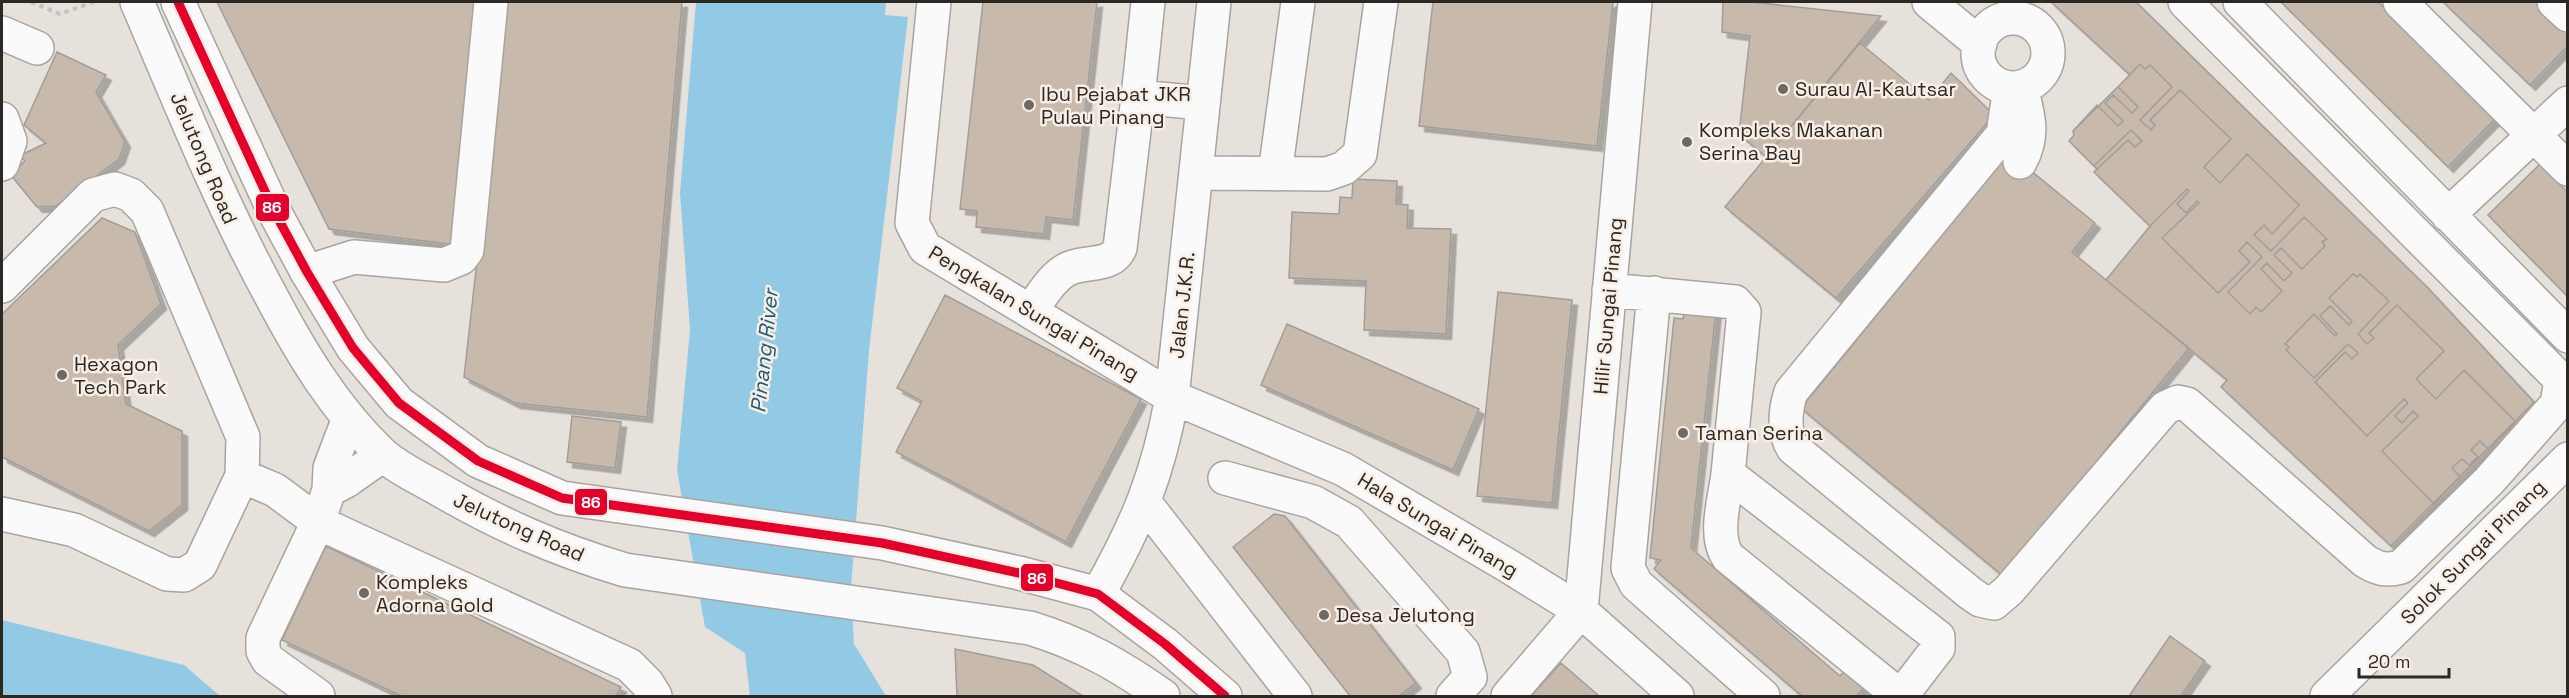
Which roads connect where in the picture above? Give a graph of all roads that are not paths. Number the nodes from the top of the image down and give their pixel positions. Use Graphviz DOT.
graph roads {
  1 [pos="136,2"];
  2 [pos="178,2"];
  3 [pos="491,2"];
  4 [pos="934,2"];
  5 [pos="1148,2"];
  6 [pos="1214,2"];
  7 [pos="1298,2"];
  8 [pos="1381,2"];
  9 [pos="1635,2"];
  10 [pos="1929,2"];
  11 [pos="2186,2"];
  12 [pos="2240,2"];
  13 [pos="2400,2"];
  14 [pos="2554,2"];
  15 [pos="2003,10"];
  16 [pos="2568,15"];
  17 [pos="2,33"];
  18 [pos="1980,44"];
  19 [pos="37,48"];
  20 [pos="2015,88"];
  21 [pos="1138,97"];
  22 [pos="1202,103"];
  23 [pos="2568,103"];
  24 [pos="2,119"];
  25 [pos="2535,134"];
  26 [pos="2020,162"];
  27 [pos="2,164"];
  28 [pos="2568,169"];
  29 [pos="1196,173"];
  30 [pos="1275,174"];
  31 [pos="2448,215"];
  32 [pos="307,272"];
  33 [pos="2,286"];
  34 [pos="1610,290"];
  35 [pos="1654,293"];
  36 [pos="1031,310"];
  37 [pos="2568,336"];
  38 [pos="1172,397"];
  39 [pos="349,418"];
  40 [pos="382,455"];
  41 [pos="2568,459"];
  42 [pos="1728,474"];
  43 [pos="242,476"];
  44 [pos="1225,478"];
  45 [pos="2489,481"];
  46 [pos="329,490"];
  47 [pos="1144,503"];
  48 [pos="2518,508"];
  49 [pos="2,514"];
  50 [pos="318,522"];
  51 [pos="1129,538"];
  52 [pos="1191,564"];
  53 [pos="1098,594"];
  54 [pos="1581,612"];
  55 [pos="318,696"];
  56 [pos="655,696"];
  57 [pos="1162,696"];
  58 [pos="1225,696"];
  59 [pos="1295,696"];
  60 [pos="1453,696"];
  61 [pos="1508,696"];
  62 [pos="1677,696"];
  63 [pos="1763,696"];
  64 [pos="1900,696"];
  65 [pos="2327,696"];
  1 -- 39 [label="street, Jelutong Road"];
  2 -- 32 [label="street, Jelutong Road"];
  3 -- 32 [label="street"];
  4 -- 36 [label="street, Pengkalan Sungai Pinang"];
  5 -- 21 [label="street"];
  6 -- 22 [label="street, Jalan J.K.R."];
  7 -- 30 [label="street"];
  8 -- 30 [label="street"];
  9 -- 34 [label="street, Hilir Sungai Pinang"];
  10 -- 18 [label="street"];
  11 -- 45 [label="street"];
  12 -- 31 [label="street"];
  13 -- 25 [label="street"];
  14 -- 16 [label="street"];
  15 -- 18 [label="street"];
  15 -- 20 [label="street"];
  17 -- 19 [label="street"];
  18 -- 20 [label="street"];
  20 -- 26 [label="street"];
  20 -- 45 [label="street"];
  21 -- 22 [label="street"];
  21 -- 36 [label="street"];
  22 -- 29 [label="street, Jalan J.K.R."];
  23 -- 25 [label="street"];
  24 -- 27 [label="street"];
  25 -- 28 [label="street"];
  25 -- 31 [label="street"];
  29 -- 30 [label="street"];
  29 -- 38 [label="street, Jalan J.K.R."];
  31 -- 37 [label="street"];
  32 -- 53 [label="street, Jelutong Road"];
  33 -- 43 [label="street"];
  34 -- 35 [label="street"];
  34 -- 54 [label="street, Hilir Sungai Pinang"];
  35 -- 42 [label="street"];
  35 -- 63 [label="street"];
  36 -- 38 [label="street, Pengkalan Sungai Pinang"];
  38 -- 47 [label="street, Jalan J.K.R."];
  38 -- 54 [label="street, Hala Sungai Pinang"];
  39 -- 40 [label="street, Jelutong Road"];
  39 -- 46 [label="street"];
  40 -- 46 [label="street"];
  40 -- 57 [label="street, Jelutong Road"];
  41 -- 48 [label="street, Solok Sungai Pinang"];
  42 -- 64 [label="street"];
  42 -- 64 [label="street"];
  43 -- 49 [label="street"];
  43 -- 50 [label="street"];
  44 -- 60 [label="street"];
  45 -- 48 [label="street"];
  46 -- 50 [label="street"];
  47 -- 51 [label="street, Jalan J.K.R."];
  47 -- 52 [label="street"];
  48 -- 65 [label="street, Solok Sungai Pinang"];
  50 -- 55 [label="street"];
  50 -- 56 [label="street"];
  51 -- 52 [label="street"];
  51 -- 53 [label="street, Jalan J.K.R."];
  52 -- 59 [label="street"];
  53 -- 58 [label="street, Jelutong Road"];
  54 -- 61 [label="street"];
  54 -- 62 [label="street, Hala Sungai Pinang"];
}
